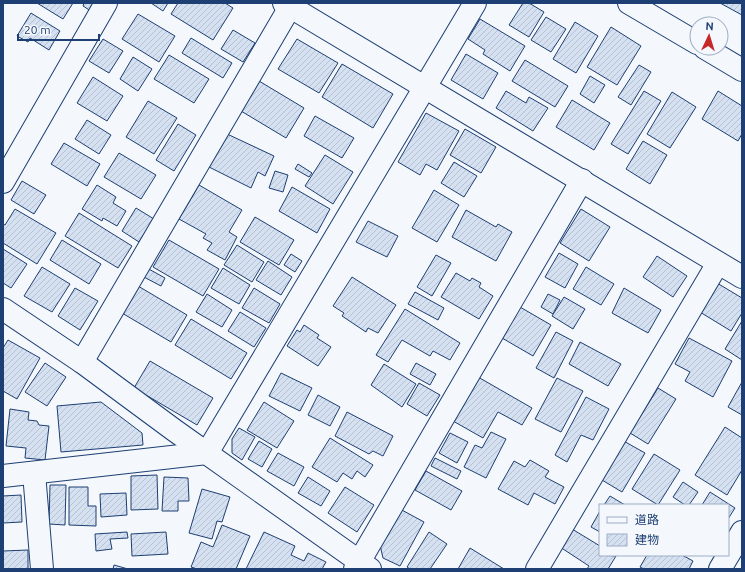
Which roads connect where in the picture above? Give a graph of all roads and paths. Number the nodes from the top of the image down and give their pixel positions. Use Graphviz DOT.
graph roads {
  1 [pos="106,3"];
  2 [pos="475,3"];
  3 [pos="629,3"];
  4 [pos="287,5"];
  5 [pos="689,38"];
  6 [pos="718,56"];
  7 [pos="742,70"];
  8 [pos="426,86"];
  9 [pos="582,180"];
  10 [pos="3,182"];
  11 [pos="718,263"];
  12 [pos="742,277"];
  13 [pos="3,309"];
  14 [pos="82,362"];
  15 [pos="207,452"];
  16 [pos="34,473"];
  17 [pos="3,476"];
  18 [pos="742,532"];
  19 [pos="729,554"];
  20 [pos="728,556"];
  21 [pos="362,566"];
  22 [pos="42,569"];
  23 [pos="537,569"];
  24 [pos="720,569"];
  1 -- 10 [label="street"];
  2 -- 8 [label="street"];
  3 -- 5 [label="street"];
  4 -- 8 [label="street"];
  4 -- 14 [label="street"];
  6 -- 7 [label="street"];
  8 -- 9 [label="street"];
  8 -- 15 [label="street"];
  9 -- 11 [label="street"];
  9 -- 21 [label="street"];
  11 -- 12 [label="street"];
  11 -- 23 [label="street"];
  13 -- 14 [label="street"];
  14 -- 15 [label="street"];
  15 -- 16 [label="street"];
  15 -- 21 [label="street"];
  16 -- 17 [label="street"];
  16 -- 22 [label="street"];
  18 -- 19 [label="street"];
  20 -- 24 [label="street"];
}
